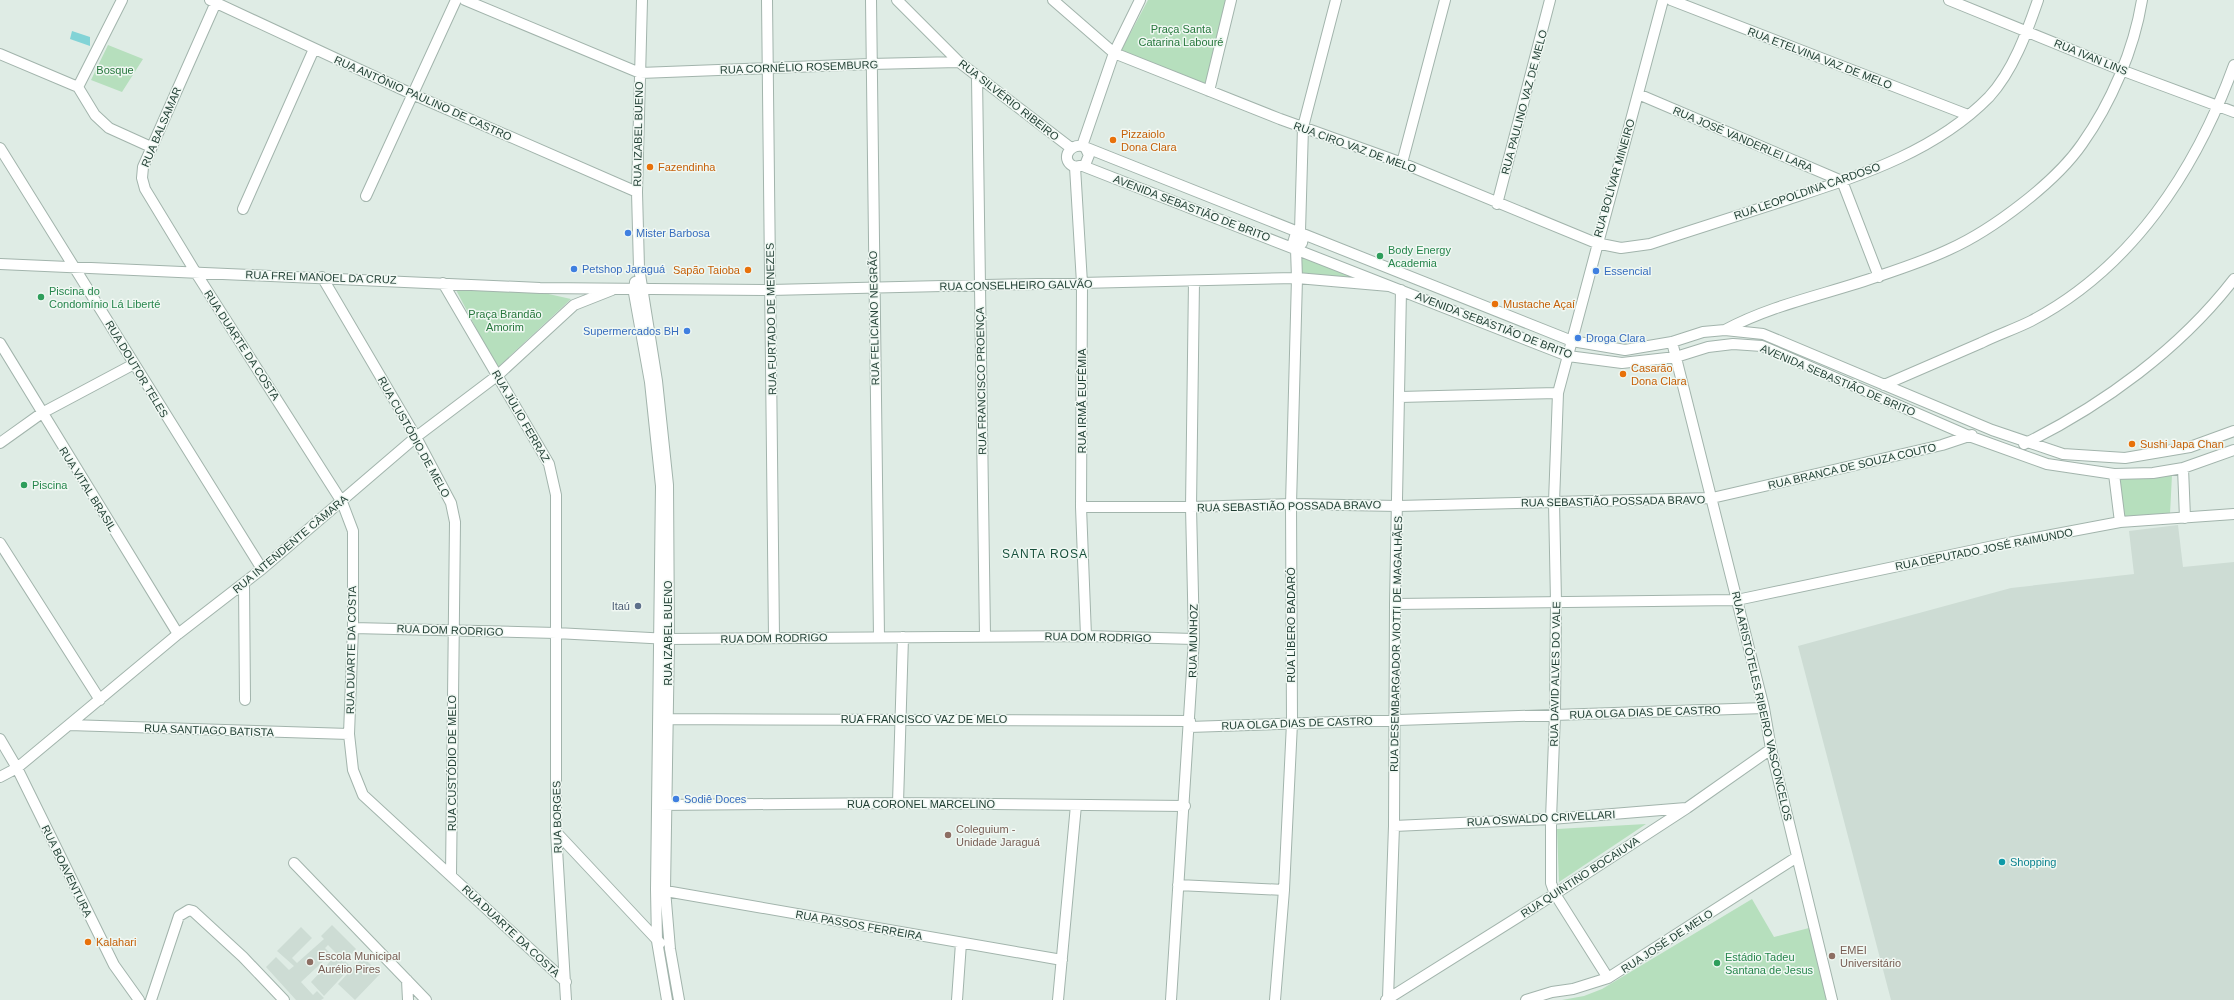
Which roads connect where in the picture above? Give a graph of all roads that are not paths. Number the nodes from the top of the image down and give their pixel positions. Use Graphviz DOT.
graph roads {
  1 [pos="122,0"];
  2 [pos="456,0"];
  3 [pos="465,0"];
  4 [pos="642,0"];
  5 [pos="767,0"];
  6 [pos="871,0"];
  7 [pos="897,0"];
  8 [pos="1053,0"];
  9 [pos="1140,0"];
  10 [pos="1231,0"];
  11 [pos="1336,0"];
  12 [pos="1445,0"];
  13 [pos="1550,0"];
  14 [pos="1663,0"];
  15 [pos="1671,0"];
  16 [pos="1949,0"];
  17 [pos="2038,0"];
  18 [pos="2142,0"];
  19 [pos="214,1"];
  20 [pos="2028,31"];
  21 [pos="314,49"];
  22 [pos="946,50"];
  23 [pos="1114,53"];
  24 [pos="0,54"];
  25 [pos="959,62"];
  26 [pos="944,63"];
  27 [pos="870,64"];
  28 [pos="2234,65"];
  29 [pos="768,68"];
  30 [pos="2121,70"];
  31 [pos="640,73"];
  32 [pos="977,77"];
  33 [pos="78,87"];
  34 [pos="1209,91"];
  35 [pos="412,94"];
  36 [pos="1638,94"];
  37 [pos="2219,106"];
  38 [pos="2234,112"];
  39 [pos="1968,115"];
  40 [pos="1303,127"];
  41 [pos="151,147"];
  42 [pos="1084,147"];
  43 [pos="0,148"];
  44 [pos="1071,148"];
  45 [pos="1402,163"];
  46 [pos="1079,166"];
  47 [pos="1842,182"];
  48 [pos="637,192"];
  49 [pos="366,196"];
  50 [pos="1498,204"];
  51 [pos="243,209"];
  52 [pos="1300,231"];
  53 [pos="1596,243"];
  54 [pos="1296,249"];
  55 [pos="0,264"];
  56 [pos="76,268"];
  57 [pos="196,272"];
  58 [pos="322,277"];
  59 [pos="1879,277"];
  60 [pos="1297,278"];
  61 [pos="2234,280"];
  62 [pos="1194,281"];
  63 [pos="443,283"];
  64 [pos="1082,283"];
  65 [pos="980,286"];
  66 [pos="1389,286"];
  67 [pos="567,287"];
  68 [pos="616,288"];
  69 [pos="638,288"];
  70 [pos="873,288"];
  71 [pos="770,290"];
  72 [pos="1401,290"];
  73 [pos="574,305"];
  74 [pos="1725,330"];
  75 [pos="1572,341"];
  76 [pos="1672,342"];
  77 [pos="0,343"];
  78 [pos="1568,356"];
  79 [pos="1676,356"];
  80 [pos="134,364"];
  81 [pos="498,376"];
  82 [pos="1884,385"];
  83 [pos="1558,393"];
  84 [pos="1400,397"];
  85 [pos="42,413"];
  86 [pos="1992,430"];
  87 [pos="2234,431"];
  88 [pos="1969,436"];
  89 [pos="416,437"];
  90 [pos="0,443"];
  91 [pos="2026,443"];
  92 [pos="2234,450"];
  93 [pos="2010,451"];
  94 [pos="2184,468"];
  95 [pos="2114,474"];
  96 [pos="1712,498"];
  97 [pos="342,502"];
  98 [pos="1554,502"];
  99 [pos="1290,504"];
  100 [pos="1398,506"];
  101 [pos="1082,507"];
  102 [pos="1192,507"];
  103 [pos="2234,514"];
  104 [pos="2185,518"];
  105 [pos="2120,522"];
  106 [pos="0,544"];
  107 [pos="262,569"];
  108 [pos="244,584"];
  109 [pos="1737,600"];
  110 [pos="1556,602"];
  111 [pos="1395,604"];
  112 [pos="353,628"];
  113 [pos="453,630"];
  114 [pos="556,633"];
  115 [pos="178,634"];
  116 [pos="985,636"];
  117 [pos="1086,636"];
  118 [pos="774,637"];
  119 [pos="879,637"];
  120 [pos="903,637"];
  121 [pos="665,638"];
  122 [pos="1194,639"];
  123 [pos="100,700"];
  124 [pos="246,700"];
  125 [pos="1764,708"];
  126 [pos="1555,714"];
  127 [pos="900,718"];
  128 [pos="662,719"];
  129 [pos="1395,719"];
  130 [pos="1292,723"];
  131 [pos="1190,724"];
  132 [pos="69,726"];
  133 [pos="349,734"];
  134 [pos="0,739"];
  135 [pos="1771,749"];
  136 [pos="17,768"];
  137 [pos="0,777"];
  138 [pos="898,804"];
  139 [pos="661,805"];
  140 [pos="1076,805"];
  141 [pos="1185,806"];
  142 [pos="1687,808"];
  143 [pos="1551,819"];
  144 [pos="1394,826"];
  145 [pos="556,832"];
  146 [pos="1797,857"];
  147 [pos="294,863"];
  148 [pos="451,875"];
  149 [pos="1178,885"];
  150 [pos="660,890"];
  151 [pos="1284,890"];
  152 [pos="1555,894"];
  153 [pos="657,926"];
  154 [pos="648,931"];
  155 [pos="657,941"];
  156 [pos="961,943"];
  157 [pos="1062,960"];
  158 [pos="1608,978"];
  159 [pos="407,980"];
  160 [pos="566,982"];
  161 [pos="678,996"];
  162 [pos="1387,999"];
  163 [pos="139,1000"];
  164 [pos="151,1000"];
  165 [pos="284,1000"];
  166 [pos="408,1000"];
  167 [pos="426,1000"];
  168 [pos="566,1000"];
  169 [pos="667,1000"];
  170 [pos="957,1000"];
  171 [pos="1058,1000"];
  172 [pos="1171,1000"];
  173 [pos="1275,1000"];
  174 [pos="1526,1000"];
  175 [pos="1832,1000"];
  1 -- 33 [label="street"];
  2 -- 35 [label="street"];
  3 -- 31 [label="street"];
  4 -- 31 [label="street, RUA IZABEL BUENO"];
  5 -- 29 [label="street, RUA FURTADO DE MENEZES"];
  6 -- 27 [label="street, RUA FELICIANO NEGRÃO"];
  7 -- 22 [label="street, RUA SILVÉRIO RIBEIRO"];
  8 -- 23 [label="street, RUA CIRO VAZ DE MELO"];
  9 -- 23 [label="street"];
  10 -- 34 [label="street"];
  11 -- 40 [label="street"];
  12 -- 45 [label="street"];
  13 -- 50 [label="street, RUA PAULINO VAZ DE MELO"];
  14 -- 36 [label="street, RUA BOLÍVAR MINEIRO"];
  15 -- 39 [label="street, RUA ETELVINA VAZ DE MELO"];
  16 -- 20 [label="street, RUA IVAN LINS"];
  17 -- 20 [label="street, RUA LEOPOLDINA CARDOSO"];
  18 -- 30 [label="street"];
  19 -- 21 [label="street, RUA ANTÔNIO PAULINO DE CASTRO"];
  19 -- 41 [label="street, RUA BALSAMAR"];
  20 -- 30 [label="street, RUA IVAN LINS"];
  20 -- 39 [label="street, RUA LEOPOLDINA CARDOSO"];
  21 -- 35 [label="street, RUA ANTÔNIO PAULINO DE CASTRO"];
  21 -- 51 [label="street"];
  22 -- 25 [label="street, RUA SILVÉRIO RIBEIRO"];
  22 -- 26 [label="street"];
  23 -- 34 [label="street, RUA CIRO VAZ DE MELO"];
  23 -- 42 [label="street"];
  24 -- 33 [label="street"];
  25 -- 26 [label="street, RUA CORNÉLIO ROSEMBURG"];
  25 -- 32 [label="street, RUA SILVÉRIO RIBEIRO"];
  26 -- 27 [label="street, RUA CORNÉLIO ROSEMBURG"];
  27 -- 29 [label="street, RUA CORNÉLIO ROSEMBURG"];
  27 -- 70 [label="street, RUA FELICIANO NEGRÃO"];
  28 -- 37 [label="street"];
  29 -- 31 [label="street, RUA CORNÉLIO ROSEMBURG"];
  29 -- 71 [label="street, RUA FURTADO DE MENEZES"];
  30 -- 37 [label="street, RUA IVAN LINS"];
  30 -- 59 [label="street"];
  31 -- 48 [label="street, RUA IZABEL BUENO"];
  32 -- 44 [label="street, RUA SILVÉRIO RIBEIRO"];
  32 -- 65 [label="street, RUA FRANCISCO PROENÇA"];
  33 -- 41 [label="street"];
  34 -- 40 [label="street, RUA CIRO VAZ DE MELO"];
  35 -- 48 [label="street, RUA ANTÔNIO PAULINO DE CASTRO"];
  35 -- 49 [label="street"];
  36 -- 47 [label="street, RUA JOSÉ VANDERLEI LARA"];
  36 -- 53 [label="street, RUA BOLÍVAR MINEIRO"];
  37 -- 38 [label="street, RUA IVAN LINS"];
  37 -- 82 [label="street"];
  39 -- 47 [label="street, RUA LEOPOLDINA CARDOSO"];
  40 -- 45 [label="street, RUA CIRO VAZ DE MELO"];
  40 -- 52 [label="street"];
  41 -- 57 [label="street, RUA BALSAMAR"];
  42 -- 44 [label="street"];
  42 -- 46 [label="street"];
  42 -- 52 [label="street, AVENIDA SEBASTIÃO DE BRITO"];
  43 -- 56 [label="street, RUA DOUTOR TELES"];
  44 -- 46 [label="street"];
  45 -- 50 [label="street, RUA CIRO VAZ DE MELO"];
  46 -- 54 [label="street, AVENIDA SEBASTIÃO DE BRITO"];
  46 -- 64 [label="street, RUA IRMÃ EUFÊMIA"];
  47 -- 53 [label="street, RUA LEOPOLDINA CARDOSO"];
  47 -- 59 [label="street"];
  48 -- 69 [label="street, RUA IZABEL BUENO"];
  50 -- 53 [label="street, RUA CIRO VAZ DE MELO"];
  52 -- 54 [label="street, RUA LÍBERO BADARÓ"];
  52 -- 75 [label="street, AVENIDA SEBASTIÃO DE BRITO"];
  53 -- 75 [label="street, RUA BOLÍVAR MINEIRO"];
  54 -- 60 [label="street, RUA LÍBERO BADARÓ"];
  54 -- 66 [label="street, AVENIDA SEBASTIÃO DE BRITO"];
  55 -- 56 [label="street, RUA FREI MANOEL DA CRUZ"];
  56 -- 57 [label="street, RUA FREI MANOEL DA CRUZ"];
  56 -- 80 [label="street, RUA DOUTOR TELES"];
  57 -- 58 [label="street, RUA FREI MANOEL DA CRUZ"];
  57 -- 97 [label="street, RUA DUARTE DA COSTA"];
  58 -- 63 [label="street, RUA FREI MANOEL DA CRUZ"];
  58 -- 89 [label="street, RUA CUSTÓDIO DE MELO"];
  59 -- 74 [label="street"];
  60 -- 62 [label="street, RUA CONSELHEIRO GALVÃO"];
  60 -- 66 [label="street, RUA CONSELHEIRO GALVÃO"];
  60 -- 99 [label="street, RUA LÍBERO BADARÓ"];
  61 -- 91 [label="street"];
  62 -- 64 [label="street, RUA CONSELHEIRO GALVÃO"];
  62 -- 102 [label="street, RUA MUNHOZ"];
  63 -- 67 [label="street, RUA FREI MANOEL DA CRUZ"];
  63 -- 81 [label="street, RUA JÚLIO FERRAZ"];
  64 -- 65 [label="street, RUA CONSELHEIRO GALVÃO"];
  64 -- 101 [label="street, RUA IRMÃ EUFÊMIA"];
  65 -- 70 [label="street, RUA CONSELHEIRO GALVÃO"];
  65 -- 116 [label="street, RUA FRANCISCO PROENÇA"];
  66 -- 72 [label="street, AVENIDA SEBASTIÃO DE BRITO"];
  67 -- 68 [label="street, RUA FREI MANOEL DA CRUZ"];
  67 -- 73 [label="street"];
  68 -- 69 [label="street, RUA FREI MANOEL DA CRUZ"];
  68 -- 73 [label="street, RUA INTENDENTE CÂMARA"];
  69 -- 71 [label="street, RUA CONSELHEIRO GALVÃO"];
  69 -- 121 [label="street, RUA IZABEL BUENO"];
  70 -- 71 [label="street, RUA CONSELHEIRO GALVÃO"];
  70 -- 119 [label="street, RUA FELICIANO NEGRÃO"];
  71 -- 118 [label="street, RUA FURTADO DE MENEZES"];
  72 -- 78 [label="street, AVENIDA SEBASTIÃO DE BRITO"];
  72 -- 84 [label="street, RUA DESEMBARGADOR VIOTTI DE MAGALHÃES"];
  73 -- 81 [label="street, RUA INTENDENTE CÂMARA"];
  74 -- 76 [label="street, AVENIDA SEBASTIÃO DE BRITO"];
  74 -- 82 [label="street, AVENIDA SEBASTIÃO DE BRITO"];
  75 -- 76 [label="street, AVENIDA SEBASTIÃO DE BRITO"];
  75 -- 78 [label="street, RUA BOLÍVAR MINEIRO"];
  76 -- 79 [label="street, RUA ARISTÓTELES RIBEIRO VASCONCELOS"];
  77 -- 85 [label="street, RUA VITAL BRASIL"];
  78 -- 79 [label="street, AVENIDA SEBASTIÃO DE BRITO"];
  78 -- 83 [label="street, RUA DAVID ALVES DO VALE"];
  79 -- 88 [label="street, AVENIDA SEBASTIÃO DE BRITO"];
  79 -- 96 [label="street, RUA ARISTÓTELES RIBEIRO VASCONCELOS"];
  80 -- 85 [label="street"];
  80 -- 107 [label="street, RUA DOUTOR TELES"];
  81 -- 89 [label="street, RUA INTENDENTE CÂMARA"];
  81 -- 114 [label="street, RUA JÚLIO FERRAZ"];
  82 -- 86 [label="street, AVENIDA SEBASTIÃO DE BRITO"];
  83 -- 84 [label="street"];
  83 -- 98 [label="street, RUA DAVID ALVES DO VALE"];
  84 -- 100 [label="street, RUA DESEMBARGADOR VIOTTI DE MAGALHÃES"];
  85 -- 90 [label="street"];
  85 -- 115 [label="street, RUA VITAL BRASIL"];
  86 -- 88 [label="street, RUA BRANCA DE SOUZA COUTO"];
  86 -- 91 [label="street, AVENIDA SEBASTIÃO DE BRITO"];
  87 -- 91 [label="street, AVENIDA SEBASTIÃO DE BRITO"];
  88 -- 93 [label="street, AVENIDA SEBASTIÃO DE BRITO"];
  88 -- 96 [label="street, RUA BRANCA DE SOUZA COUTO"];
  89 -- 97 [label="street, RUA INTENDENTE CÂMARA"];
  89 -- 113 [label="street, RUA CUSTÓDIO DE MELO"];
  91 -- 93 [label="street"];
  92 -- 94 [label="street, AVENIDA SEBASTIÃO DE BRITO"];
  93 -- 95 [label="street, AVENIDA SEBASTIÃO DE BRITO"];
  94 -- 95 [label="street, AVENIDA SEBASTIÃO DE BRITO"];
  94 -- 104 [label="street"];
  95 -- 105 [label="street"];
  96 -- 98 [label="street, RUA SEBASTIÃO POSSADA BRAVO"];
  96 -- 109 [label="street, RUA ARISTÓTELES RIBEIRO VASCONCELOS"];
  97 -- 107 [label="street, RUA INTENDENTE CÂMARA"];
  97 -- 112 [label="street, RUA DUARTE DA COSTA"];
  98 -- 100 [label="street, RUA SEBASTIÃO POSSADA BRAVO"];
  98 -- 110 [label="street, RUA DAVID ALVES DO VALE"];
  99 -- 100 [label="street, RUA SEBASTIÃO POSSADA BRAVO"];
  99 -- 102 [label="street, RUA SEBASTIÃO POSSADA BRAVO"];
  99 -- 130 [label="street, RUA LÍBERO BADARÓ"];
  100 -- 111 [label="street, RUA DESEMBARGADOR VIOTTI DE MAGALHÃES"];
  101 -- 102 [label="street, RUA SEBASTIÃO POSSADA BRAVO"];
  101 -- 117 [label="street, RUA IRMÃ EUFÊMIA"];
  102 -- 122 [label="street, RUA MUNHOZ"];
  103 -- 104 [label="street, RUA DEPUTADO JOSÉ RAIMUNDO"];
  104 -- 105 [label="street, RUA DEPUTADO JOSÉ RAIMUNDO"];
  105 -- 109 [label="street, RUA DEPUTADO JOSÉ RAIMUNDO"];
  106 -- 123 [label="street"];
  107 -- 108 [label="street, RUA INTENDENTE CÂMARA"];
  108 -- 115 [label="street, RUA INTENDENTE CÂMARA"];
  108 -- 124 [label="street"];
  109 -- 110 [label="street, RUA DEPUTADO JOSÉ RAIMUNDO"];
  109 -- 125 [label="street, RUA ARISTÓTELES RIBEIRO VASCONCELOS"];
  110 -- 111 [label="street, RUA DEPUTADO JOSÉ RAIMUNDO"];
  110 -- 126 [label="street, RUA DAVID ALVES DO VALE"];
  111 -- 129 [label="street, RUA DESEMBARGADOR VIOTTI DE MAGALHÃES"];
  112 -- 113 [label="street, RUA DOM RODRIGO"];
  112 -- 133 [label="street, RUA DUARTE DA COSTA"];
  113 -- 114 [label="street, RUA DOM RODRIGO"];
  113 -- 148 [label="street, RUA CUSTÓDIO DE MELO"];
  114 -- 121 [label="street, RUA DOM RODRIGO"];
  114 -- 145 [label="street, RUA BORGES"];
  115 -- 123 [label="street, RUA INTENDENTE CÂMARA"];
  116 -- 117 [label="street, RUA DOM RODRIGO"];
  116 -- 120 [label="street, RUA DOM RODRIGO"];
  117 -- 122 [label="street, RUA DOM RODRIGO"];
  118 -- 119 [label="street, RUA DOM RODRIGO"];
  118 -- 121 [label="street, RUA DOM RODRIGO"];
  119 -- 120 [label="street, RUA DOM RODRIGO"];
  120 -- 127 [label="street"];
  121 -- 128 [label="street, RUA IZABEL BUENO"];
  122 -- 131 [label="street, RUA MUNHOZ"];
  123 -- 132 [label="street, RUA INTENDENTE CÂMARA"];
  125 -- 126 [label="street, RUA OLGA DIAS DE CASTRO"];
  125 -- 135 [label="street, RUA ARISTÓTELES RIBEIRO VASCONCELOS"];
  126 -- 129 [label="street, RUA OLGA DIAS DE CASTRO"];
  126 -- 143 [label="street, RUA DAVID ALVES DO VALE"];
  127 -- 128 [label="street, RUA FRANCISCO VAZ DE MELO"];
  127 -- 131 [label="street, RUA FRANCISCO VAZ DE MELO"];
  127 -- 138 [label="street"];
  128 -- 139 [label="street, RUA IZABEL BUENO"];
  129 -- 130 [label="street, RUA OLGA DIAS DE CASTRO"];
  129 -- 144 [label="street, RUA DESEMBARGADOR VIOTTI DE MAGALHÃES"];
  130 -- 131 [label="street, RUA OLGA DIAS DE CASTRO"];
  130 -- 151 [label="street, RUA LÍBERO BADARÓ"];
  131 -- 141 [label="street, RUA MUNHOZ"];
  132 -- 133 [label="street, RUA SANTIAGO BATISTA"];
  132 -- 136 [label="street, RUA INTENDENTE CÂMARA"];
  133 -- 148 [label="street, RUA DUARTE DA COSTA"];
  134 -- 136 [label="street, RUA BOAVENTURA"];
  135 -- 142 [label="street, RUA QUINTINO BOCAIUVA"];
  135 -- 146 [label="street, RUA ARISTÓTELES RIBEIRO VASCONCELOS"];
  136 -- 137 [label="street, RUA INTENDENTE CÂMARA"];
  136 -- 163 [label="street, RUA BOAVENTURA"];
  138 -- 139 [label="street, RUA CORONEL MARCELINO"];
  138 -- 140 [label="street, RUA CORONEL MARCELINO"];
  139 -- 150 [label="street, RUA IZABEL BUENO"];
  140 -- 141 [label="street, RUA CORONEL MARCELINO"];
  140 -- 157 [label="street"];
  141 -- 149 [label="street, RUA MUNHOZ"];
  142 -- 143 [label="street, RUA OSWALDO CRIVELLARI"];
  142 -- 152 [label="street, RUA QUINTINO BOCAIUVA"];
  143 -- 144 [label="street, RUA OSWALDO CRIVELLARI"];
  143 -- 152 [label="street, RUA DAVID ALVES DO VALE"];
  144 -- 162 [label="street, RUA DESEMBARGADOR VIOTTI DE MAGALHÃES"];
  145 -- 154 [label="street"];
  145 -- 160 [label="street, RUA BORGES"];
  146 -- 158 [label="street, RUA JOSÉ DE MELO"];
  146 -- 175 [label="street, RUA ARISTÓTELES RIBEIRO VASCONCELOS"];
  147 -- 159 [label="street"];
  148 -- 160 [label="street, RUA DUARTE DA COSTA"];
  149 -- 151 [label="street"];
  149 -- 172 [label="street, RUA MUNHOZ"];
  150 -- 153 [label="street, RUA IZABEL BUENO"];
  150 -- 156 [label="street, RUA PASSOS FERREIRA"];
  150 -- 161 [label="street, RUA IZABEL BUENO"];
  151 -- 173 [label="street, RUA LÍBERO BADARÓ"];
  152 -- 158 [label="street, RUA DAVID ALVES DO VALE"];
  152 -- 162 [label="street, RUA QUINTINO BOCAIUVA"];
  153 -- 154 [label="street"];
  153 -- 155 [label="street, RUA IZABEL BUENO"];
  154 -- 155 [label="street"];
  155 -- 161 [label="street"];
  155 -- 169 [label="street, RUA IZABEL BUENO"];
  156 -- 157 [label="street, RUA PASSOS FERREIRA"];
  156 -- 170 [label="street"];
  157 -- 171 [label="street"];
  158 -- 174 [label="street, RUA JOSÉ DE MELO"];
  159 -- 166 [label="street"];
  159 -- 167 [label="street"];
  160 -- 168 [label="street, RUA BORGES"];
  164 -- 165 [label="street"];
}
